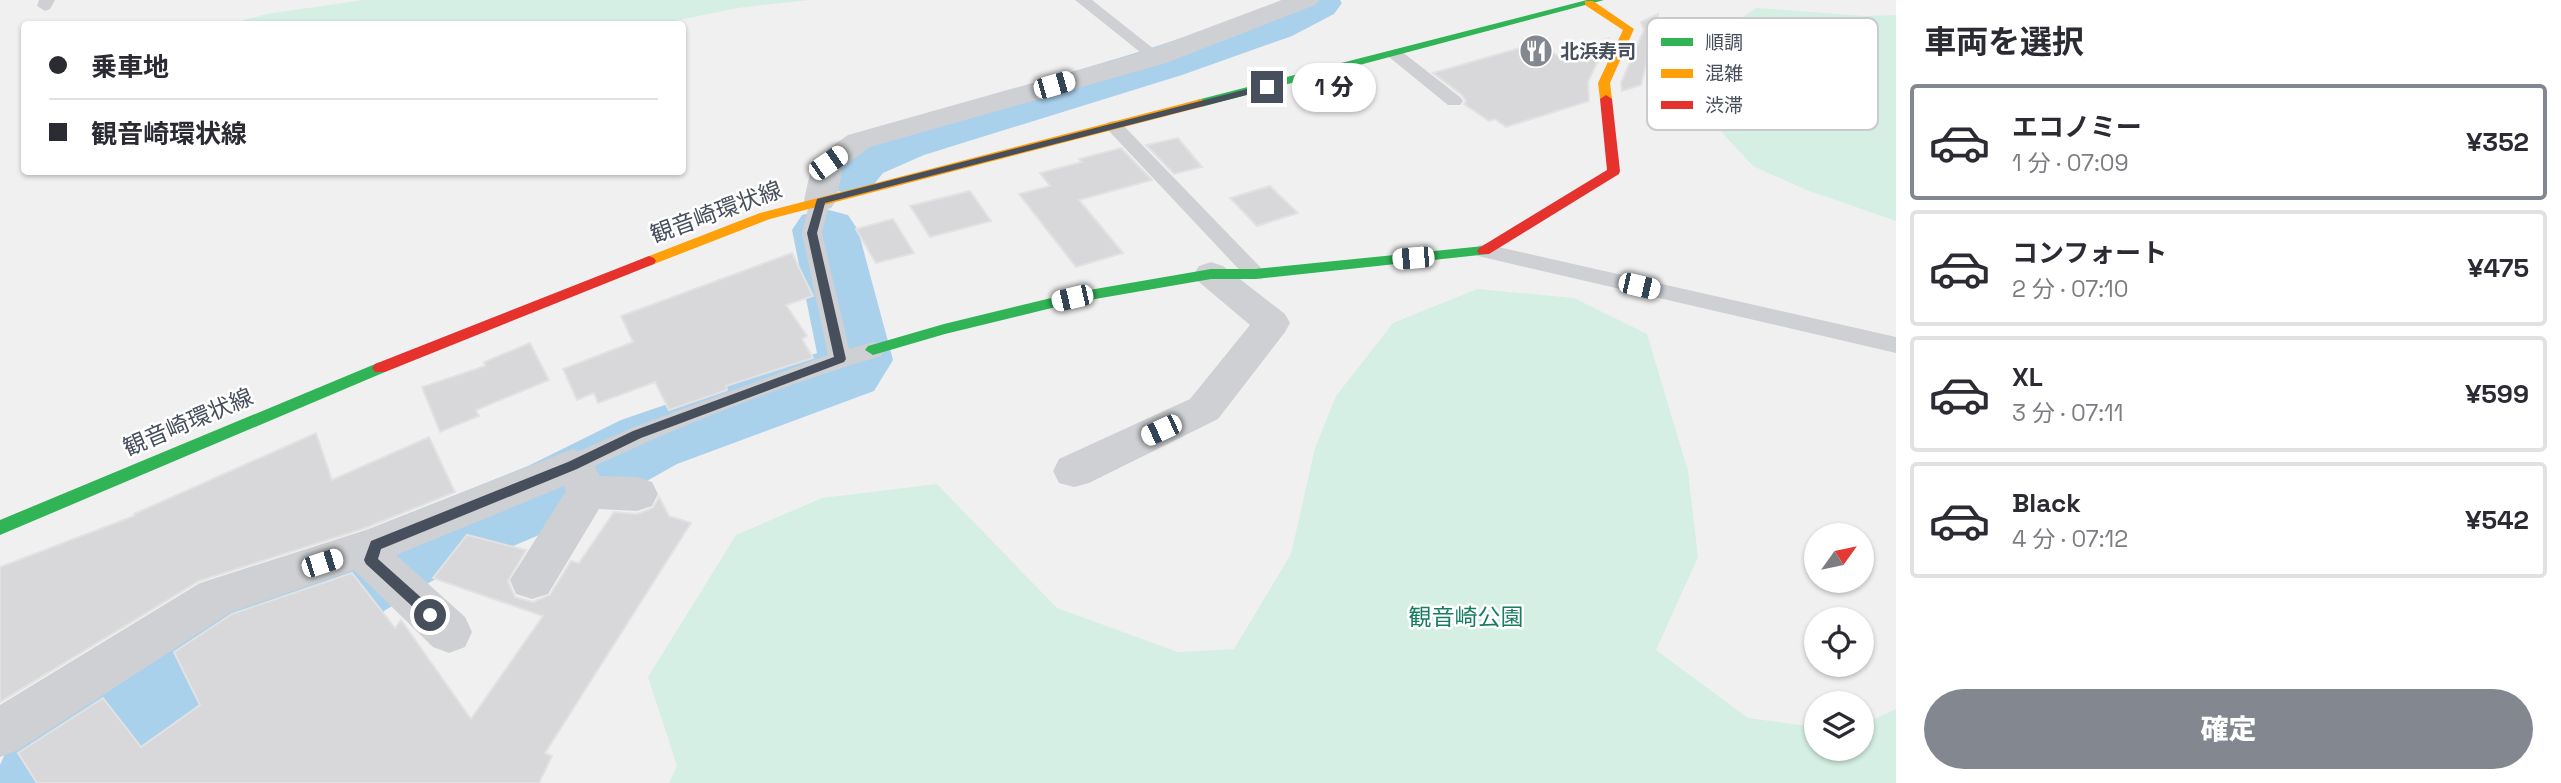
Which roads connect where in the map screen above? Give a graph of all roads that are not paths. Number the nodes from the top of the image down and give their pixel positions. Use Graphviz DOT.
graph roads {
  1 [pos="1083,0"];
  2 [pos="1306,0"];
  3 [pos="1594,1"];
  4 [pos="1395,54"];
  5 [pos="1156,57"];
  6 [pos="1454,101"];
  7 [pos="1114,126"];
  8 [pos="820,201"];
  9 [pos="1485,251"];
  10 [pos="1211,274"];
  11 [pos="1255,274"];
  12 [pos="1896,345"];
  13 [pos="873,350"];
  14 [pos="840,359"];
  15 [pos="1074,471"];
  16 [pos="580,479"];
  17 [pos="637,494"];
  18 [pos="0,528"];
  19 [pos="380,562"];
  20 [pos="532,579"];
  21 [pos="449,632"];
  22 [pos="0,733"];
  1 -- 5 [label="lane"];
  2 -- 5 [label="street"];
  3 -- 4 [label="main road, 観音崎環状線"];
  3 -- 9 [label="main road"];
  4 -- 6 [label="lane"];
  4 -- 7 [label="main road, 観音崎環状線"];
  5 -- 8 [label="street"];
  7 -- 8 [label="main road, 観音崎環状線"];
  7 -- 11 [label="lane"];
  8 -- 14 [label="lane"];
  8 -- 18 [label="main road, 観音崎環状線"];
  9 -- 11 [label="main road"];
  9 -- 12 [label="lane"];
  10 -- 11 [label="main road"];
  10 -- 13 [label="main road"];
  10 -- 15 [label="street"];
  13 -- 14 [label="lane"];
  14 -- 16 [label="lane"];
  16 -- 17 [label="street"];
  16 -- 19 [label="street"];
  16 -- 20 [label="street"];
  19 -- 21 [label="street"];
  19 -- 22 [label="street"];
}
